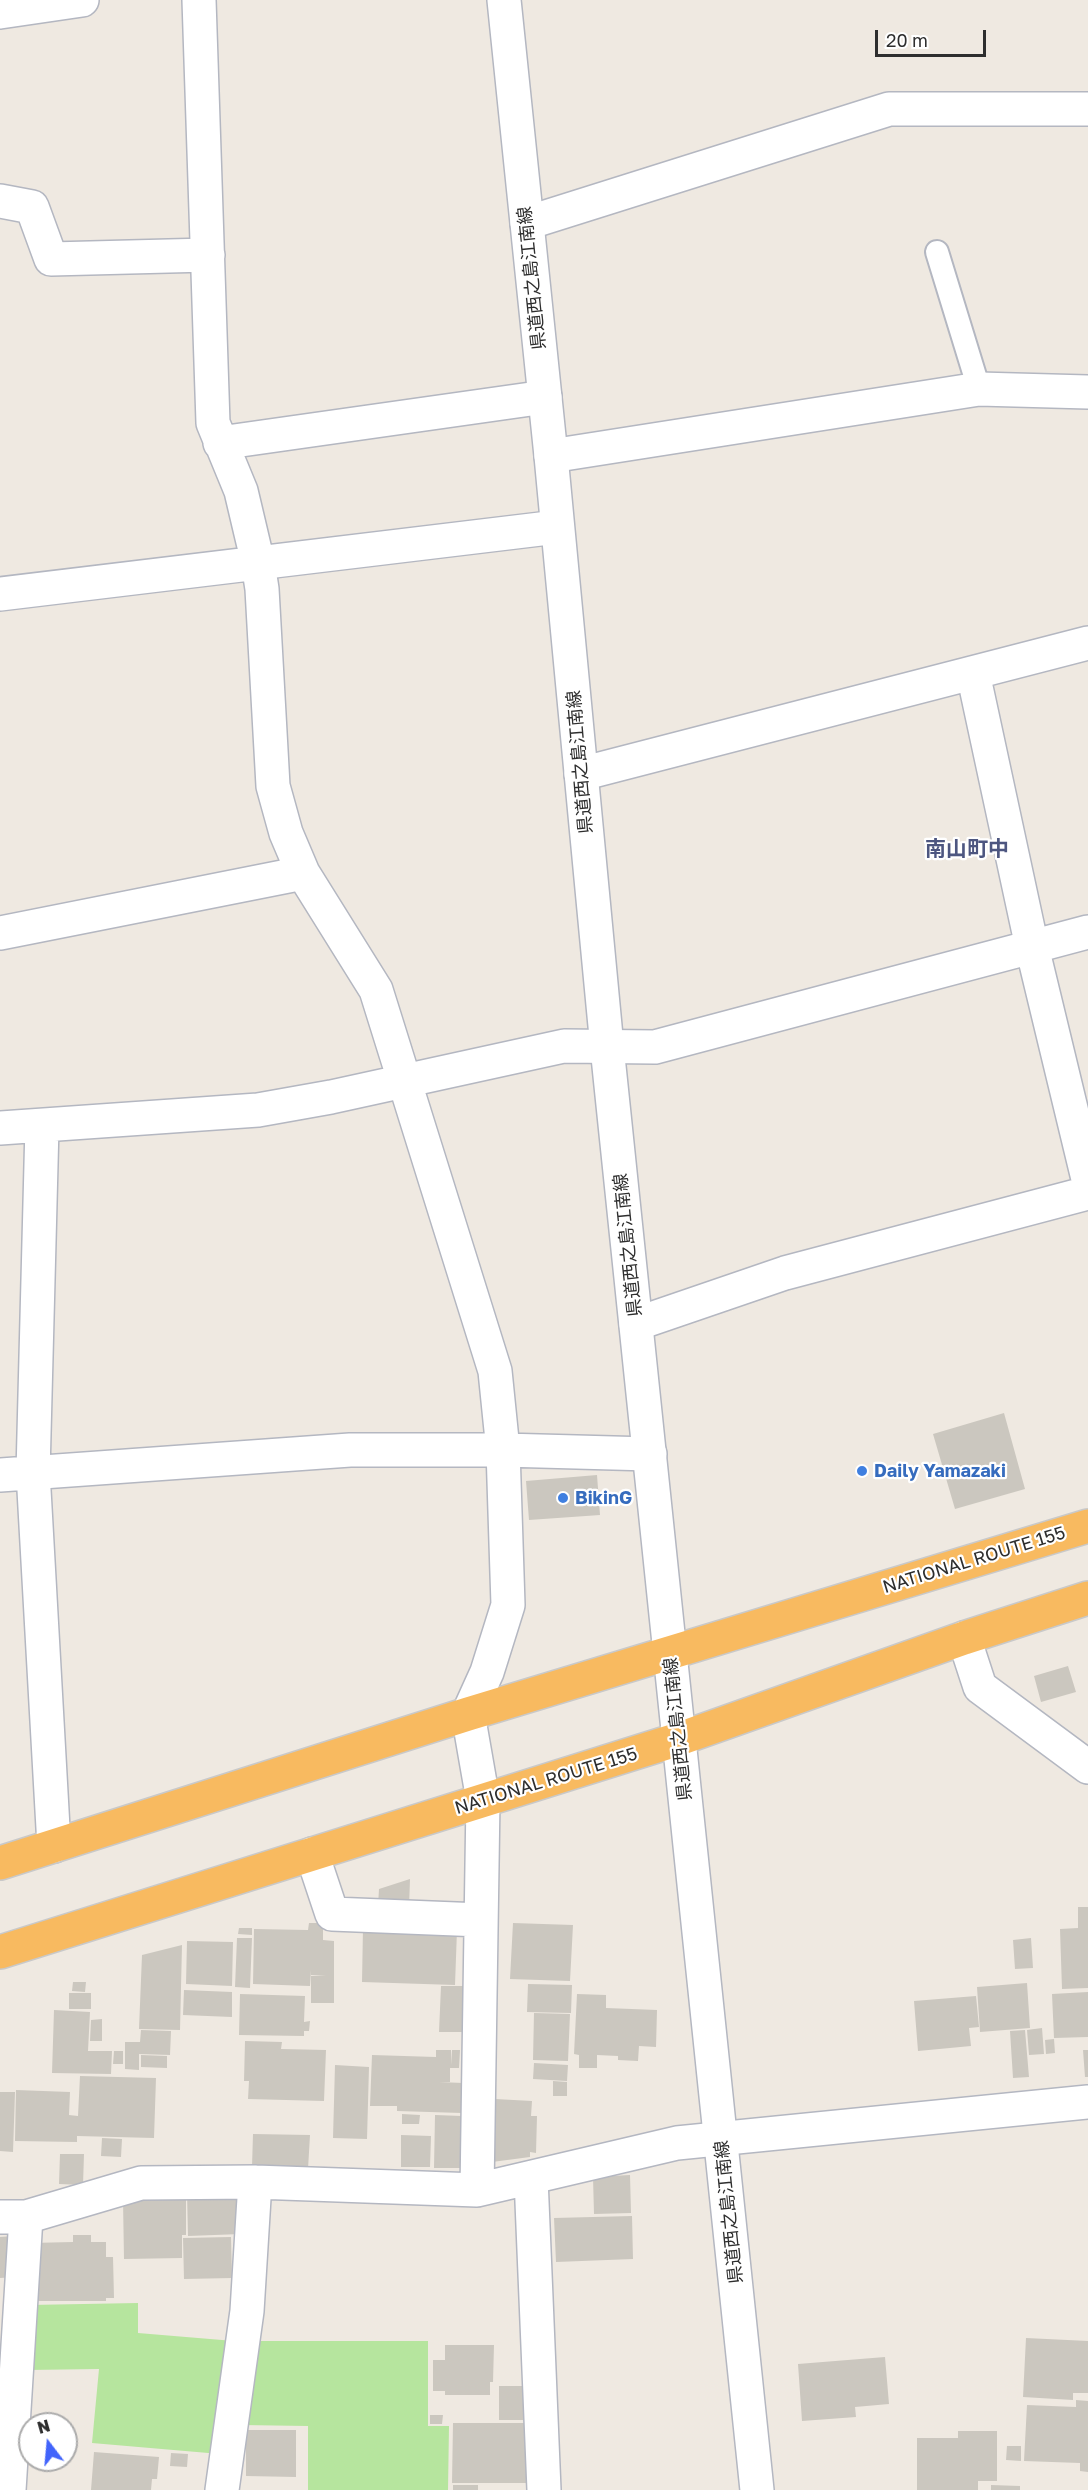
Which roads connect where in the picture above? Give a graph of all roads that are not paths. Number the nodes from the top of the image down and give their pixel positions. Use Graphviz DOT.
graph roads {
  1 [pos="82,0"];
  2 [pos="199,0"];
  3 [pos="504,0"];
  4 [pos="0,12"];
  5 [pos="1088,109"];
  6 [pos="0,201"];
  7 [pos="527,223"];
  8 [pos="937,252"];
  9 [pos="208,255"];
  10 [pos="979,389"];
  11 [pos="1088,392"];
  12 [pos="545,397"];
  13 [pos="220,443"];
  14 [pos="551,456"];
  15 [pos="557,527"];
  16 [pos="258,563"];
  17 [pos="0,594"];
  18 [pos="1088,643"];
  19 [pos="973,673"];
  20 [pos="581,774"];
  21 [pos="303,873"];
  22 [pos="1088,932"];
  23 [pos="0,933"];
  24 [pos="1032,947"];
  25 [pos="607,1047"];
  26 [pos="403,1081"];
  27 [pos="42,1126"];
  28 [pos="0,1128"];
  29 [pos="1088,1179"];
  30 [pos="1088,1193"];
  31 [pos="636,1324"];
  32 [pos="503,1450"];
  33 [pos="650,1454"];
  34 [pos="33,1472"];
  35 [pos="0,1474"];
  36 [pos="1088,1526"];
  37 [pos="1088,1598"];
  38 [pos="964,1638"];
  39 [pos="670,1652"];
  40 [pos="468,1714"];
  41 [pos="679,1739"];
  42 [pos="1088,1767"];
  43 [pos="483,1800"];
  44 [pos="54,1846"];
  45 [pos="312,1854"];
  46 [pos="0,1863"];
  47 [pos="481,1920"];
  48 [pos="0,1952"];
  49 [pos="1088,2102"];
  50 [pos="721,2138"];
  51 [pos="531,2178"];
  52 [pos="255,2182"];
  53 [pos="477,2190"];
  54 [pos="13,2217"];
  55 [pos="9,2490"];
  56 [pos="222,2490"];
  57 [pos="544,2490"];
  58 [pos="757,2490"];
  1 -- 4 [label="street"];
  2 -- 9 [label="street"];
  3 -- 7 [label="street, 県道西之島江南線"];
  5 -- 7 [label="street"];
  6 -- 9 [label="street"];
  7 -- 12 [label="street, 県道西之島江南線"];
  8 -- 10 [label="lane"];
  9 -- 13 [label="street"];
  10 -- 11 [label="street"];
  10 -- 14 [label="street"];
  12 -- 13 [label="street"];
  12 -- 14 [label="street, 県道西之島江南線"];
  13 -- 16 [label="street"];
  14 -- 15 [label="street, 県道西之島江南線"];
  15 -- 16 [label="street"];
  15 -- 20 [label="street, 県道西之島江南線"];
  16 -- 17 [label="street"];
  16 -- 21 [label="street"];
  18 -- 19 [label="street"];
  19 -- 20 [label="street"];
  19 -- 24 [label="street"];
  20 -- 25 [label="street, 県道西之島江南線"];
  21 -- 23 [label="street"];
  21 -- 26 [label="street"];
  22 -- 24 [label="street"];
  24 -- 25 [label="street"];
  24 -- 29 [label="street"];
  25 -- 26 [label="street"];
  25 -- 31 [label="street, 県道西之島江南線"];
  26 -- 27 [label="street"];
  26 -- 32 [label="street"];
  27 -- 28 [label="street"];
  27 -- 34 [label="street"];
  30 -- 31 [label="street"];
  31 -- 33 [label="street, 県道西之島江南線"];
  32 -- 33 [label="street"];
  32 -- 34 [label="street"];
  32 -- 40 [label="street"];
  33 -- 39 [label="street, 県道西之島江南線"];
  34 -- 35 [label="street"];
  34 -- 44 [label="street"];
  36 -- 39 [label="highway, NATIONAL ROUTE 155"];
  37 -- 38 [label="highway, NATIONAL ROUTE 155"];
  38 -- 41 [label="highway, NATIONAL ROUTE 155"];
  38 -- 42 [label="street"];
  39 -- 40 [label="highway, NATIONAL ROUTE 155"];
  39 -- 41 [label="street, 県道西之島江南線"];
  40 -- 43 [label="street"];
  40 -- 44 [label="highway, NATIONAL ROUTE 155"];
  41 -- 43 [label="highway, NATIONAL ROUTE 155"];
  41 -- 50 [label="street, 県道西之島江南線"];
  43 -- 45 [label="highway, NATIONAL ROUTE 155"];
  43 -- 47 [label="street"];
  44 -- 46 [label="highway, NATIONAL ROUTE 155"];
  45 -- 47 [label="street"];
  45 -- 48 [label="highway, NATIONAL ROUTE 155"];
  47 -- 53 [label="street"];
  49 -- 50 [label="street"];
  50 -- 51 [label="street"];
  50 -- 58 [label="street, 県道西之島江南線"];
  51 -- 53 [label="street"];
  51 -- 57 [label="street"];
  52 -- 53 [label="street"];
  52 -- 54 [label="street"];
  52 -- 56 [label="street"];
  54 -- 55 [label="street"];
}
